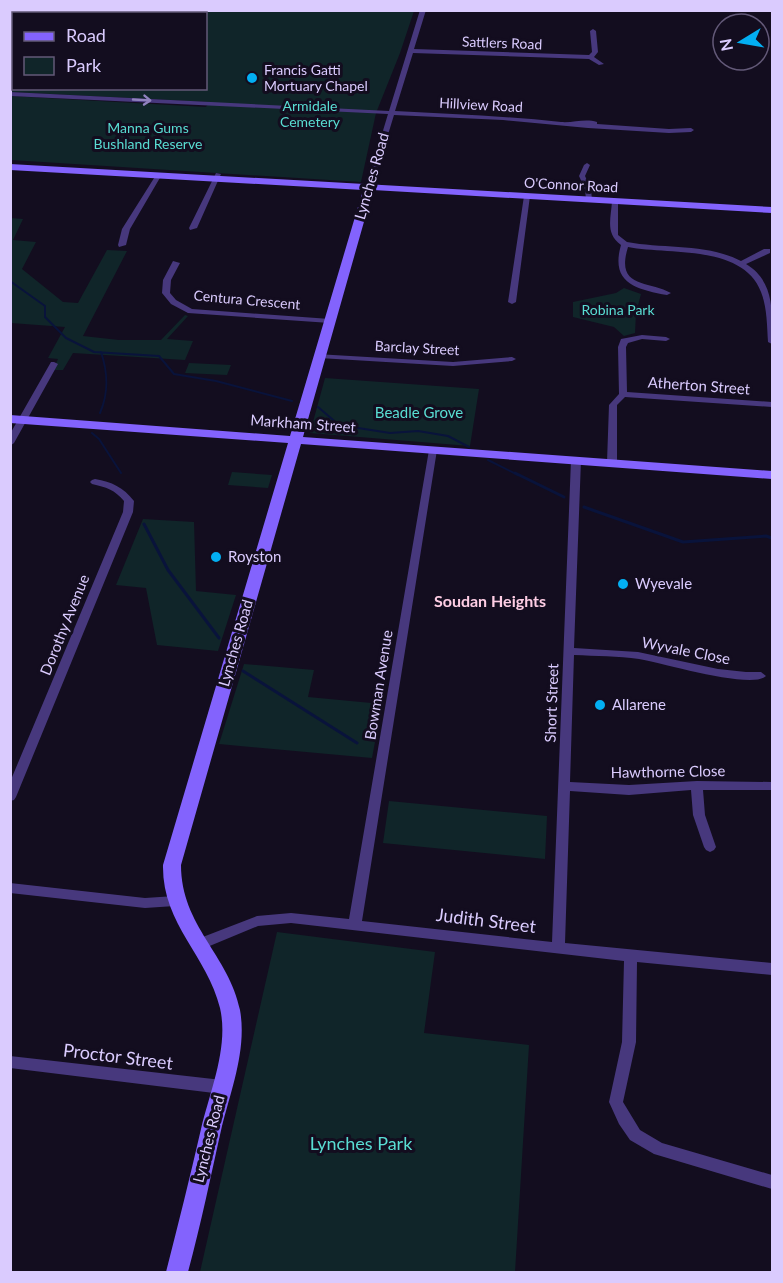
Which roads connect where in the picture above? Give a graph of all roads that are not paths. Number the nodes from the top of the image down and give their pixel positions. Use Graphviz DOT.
graph roads {
  1 [pos="423,10"];
  2 [pos="593,31"];
  3 [pos="412,51"];
  4 [pos="590,57"];
  5 [pos="601,64"];
  6 [pos="10,94"];
  7 [pos="390,113"];
  8 [pos="691,130"];
  9 [pos="10,165"];
  10 [pos="587,165"];
  11 [pos="159,176"];
  12 [pos="217,177"];
  13 [pos="369,188"];
  14 [pos="527,196"];
  15 [pos="589,200"];
  16 [pos="615,201"];
  17 [pos="772,210"];
  18 [pos="193,228"];
  19 [pos="625,244"];
  20 [pos="122,245"];
  21 [pos="767,251"];
  22 [pos="176,263"];
  23 [pos="741,264"];
  24 [pos="667,293"];
  25 [pos="512,302"];
  26 [pos="330,321"];
  27 [pos="666,339"];
  28 [pos="772,342"];
  29 [pos="320,356"];
  30 [pos="512,359"];
  31 [pos="54,364"];
  32 [pos="623,394"];
  33 [pos="772,405"];
  34 [pos="17,419"];
  35 [pos="294,440"];
  36 [pos="10,443"];
  37 [pos="433,450"];
  38 [pos="576,460"];
  39 [pos="612,462"];
  40 [pos="772,475"];
  41 [pos="95,482"];
  42 [pos="569,651"];
  43 [pos="761,676"];
  44 [pos="697,785"];
  45 [pos="564,786"];
  46 [pos="772,786"];
  47 [pos="10,797"];
  48 [pos="710,847"];
  49 [pos="10,888"];
  50 [pos="175,901"];
  51 [pos="355,924"];
  52 [pos="200,944"];
  53 [pos="558,948"];
  54 [pos="631,956"];
  55 [pos="772,969"];
  56 [pos="10,1062"];
  57 [pos="222,1087"];
  58 [pos="772,1182"];
  59 [pos="177,1272"];
  1 -- 3 [label="street, Lynches Road"];
  2 -- 4 [label="street"];
  3 -- 4 [label="street, Sattlers Road"];
  3 -- 7 [label="street, Lynches Road"];
  4 -- 5 [label="street"];
  6 -- 7 [label="street, Hillview Road, one-way"];
  7 -- 8 [label="street, Hillview Road"];
  7 -- 13 [label="street, Lynches Road"];
  9 -- 11 [label="street, O'Connor Road"];
  9 -- 12 [label="street, O'Connor Road"];
  10 -- 15 [label="street"];
  11 -- 12 [label="street, O'Connor Road"];
  11 -- 20 [label="street"];
  12 -- 13 [label="street, O'Connor Road"];
  12 -- 18 [label="street"];
  13 -- 14 [label="street, O'Connor Road"];
  13 -- 26 [label="street, Lynches Road"];
  14 -- 15 [label="street, O'Connor Road"];
  14 -- 25 [label="street"];
  15 -- 16 [label="street, O'Connor Road"];
  16 -- 17 [label="street, O'Connor Road"];
  16 -- 19 [label="street"];
  19 -- 23 [label="street"];
  19 -- 24 [label="street"];
  21 -- 23 [label="street"];
  22 -- 26 [label="street, Centura Crescent"];
  23 -- 28 [label="street"];
  26 -- 29 [label="street, Lynches Road"];
  27 -- 32 [label="street"];
  29 -- 30 [label="street, Barclay Street"];
  29 -- 35 [label="street, Lynches Road"];
  31 -- 34 [label="street"];
  32 -- 33 [label="street, Atherton Street"];
  32 -- 39 [label="street"];
  34 -- 35 [label="street, Markham Street"];
  34 -- 36 [label="street"];
  35 -- 37 [label="street, Markham Street"];
  35 -- 50 [label="street, Lynches Road"];
  37 -- 38 [label="street, Markham Street"];
  37 -- 51 [label="street, Bowman Avenue"];
  38 -- 39 [label="street, Markham Street"];
  38 -- 42 [label="street, Short Street"];
  39 -- 40 [label="street, Markham Street"];
  41 -- 47 [label="street, Dorothy Avenue"];
  42 -- 43 [label="street, Wyvale Close"];
  42 -- 45 [label="street, Short Street"];
  44 -- 45 [label="street, Hawthorne Close"];
  44 -- 46 [label="street, Hawthorne Close"];
  44 -- 48 [label="street"];
  45 -- 53 [label="street, Short Street"];
  49 -- 50 [label="street"];
  50 -- 52 [label="street, Lynches Road"];
  51 -- 52 [label="street, Judith Street"];
  51 -- 53 [label="street, Judith Street"];
  52 -- 57 [label="street, Lynches Road"];
  53 -- 54 [label="street, Judith Street"];
  54 -- 55 [label="street, Judith Street"];
  54 -- 58 [label="street"];
  56 -- 57 [label="street, Proctor Street"];
  57 -- 59 [label="street, Lynches Road"];
}
